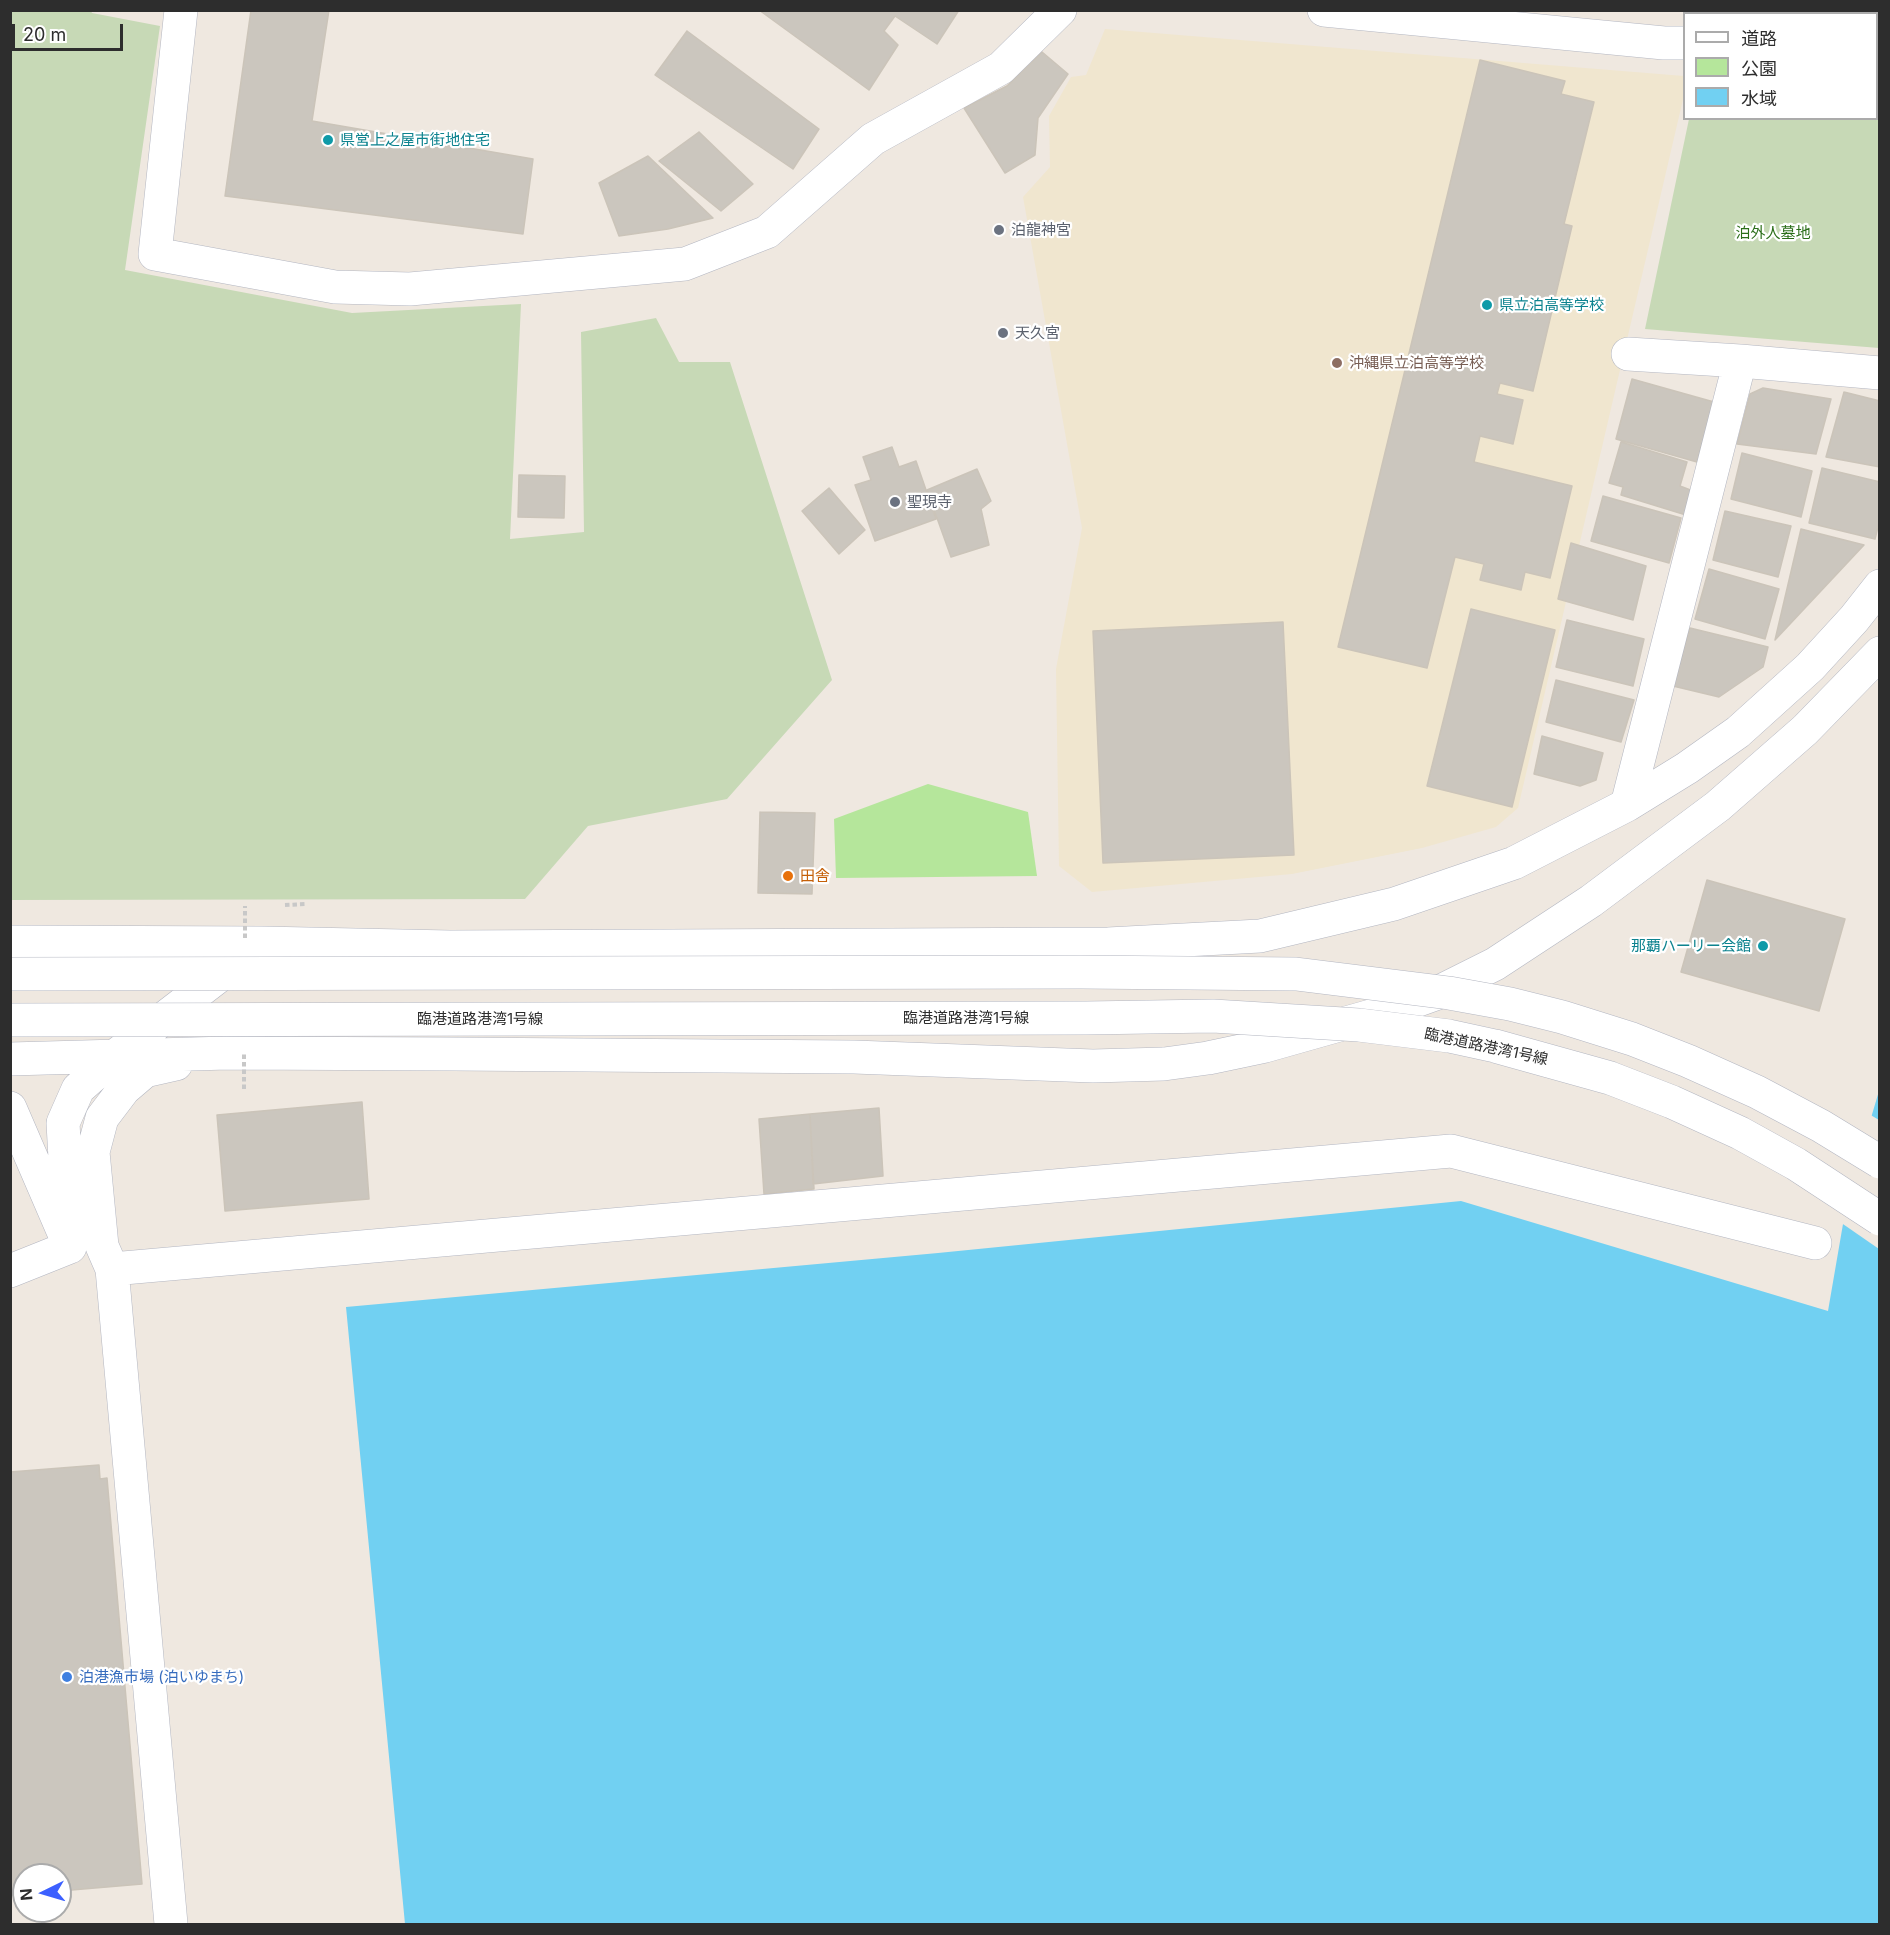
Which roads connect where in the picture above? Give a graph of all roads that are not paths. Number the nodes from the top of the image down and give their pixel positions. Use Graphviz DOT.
graph roads {
  1 [pos="181,10"];
  2 [pos="1060,10"];
  3 [pos="1324,10"];
  4 [pos="1534,20"];
  5 [pos="1683,43"];
  6 [pos="1628,354"];
  7 [pos="1740,361"];
  8 [pos="1880,373"];
  9 [pos="1880,586"];
  10 [pos="1880,653"];
  11 [pos="1627,805"];
  12 [pos="10,942"];
  13 [pos="262,943"];
  14 [pos="10,974"];
  15 [pos="10,1021"];
  16 [pos="228,1053"];
  17 [pos="115,1056"];
  18 [pos="62,1058"];
  19 [pos="10,1059"];
  20 [pos="78,1089"];
  21 [pos="10,1108"];
  22 [pos="93,1152"];
  23 [pos="1880,1162"];
  24 [pos="1880,1219"];
  25 [pos="1815,1242"];
  26 [pos="70,1247"];
  27 [pos="112,1269"];
  28 [pos="10,1271"];
  29 [pos="171,1924"];
  1 -- 2 [label="street"];
  3 -- 4 [label="street"];
  4 -- 5 [label="street"];
  6 -- 7 [label="street"];
  7 -- 8 [label="street"];
  7 -- 11 [label="street"];
  9 -- 11 [label="street"];
  10 -- 16 [label="street"];
  11 -- 13 [label="street"];
  12 -- 13 [label="street"];
  13 -- 17 [label="street"];
  14 -- 23 [label="street, bridge"];
  15 -- 18 [label="street"];
  15 -- 24 [label="street, 臨港道路港湾1号線, bridge"];
  16 -- 17 [label="street"];
  16 -- 22 [label="street"];
  17 -- 18 [label="street"];
  17 -- 20 [label="street"];
  18 -- 19 [label="street"];
  18 -- 20 [label="street"];
  20 -- 22 [label="street"];
  20 -- 26 [label="street"];
  21 -- 26 [label="street"];
  22 -- 27 [label="street"];
  25 -- 27 [label="street"];
  26 -- 28 [label="street"];
  27 -- 29 [label="street"];
}
